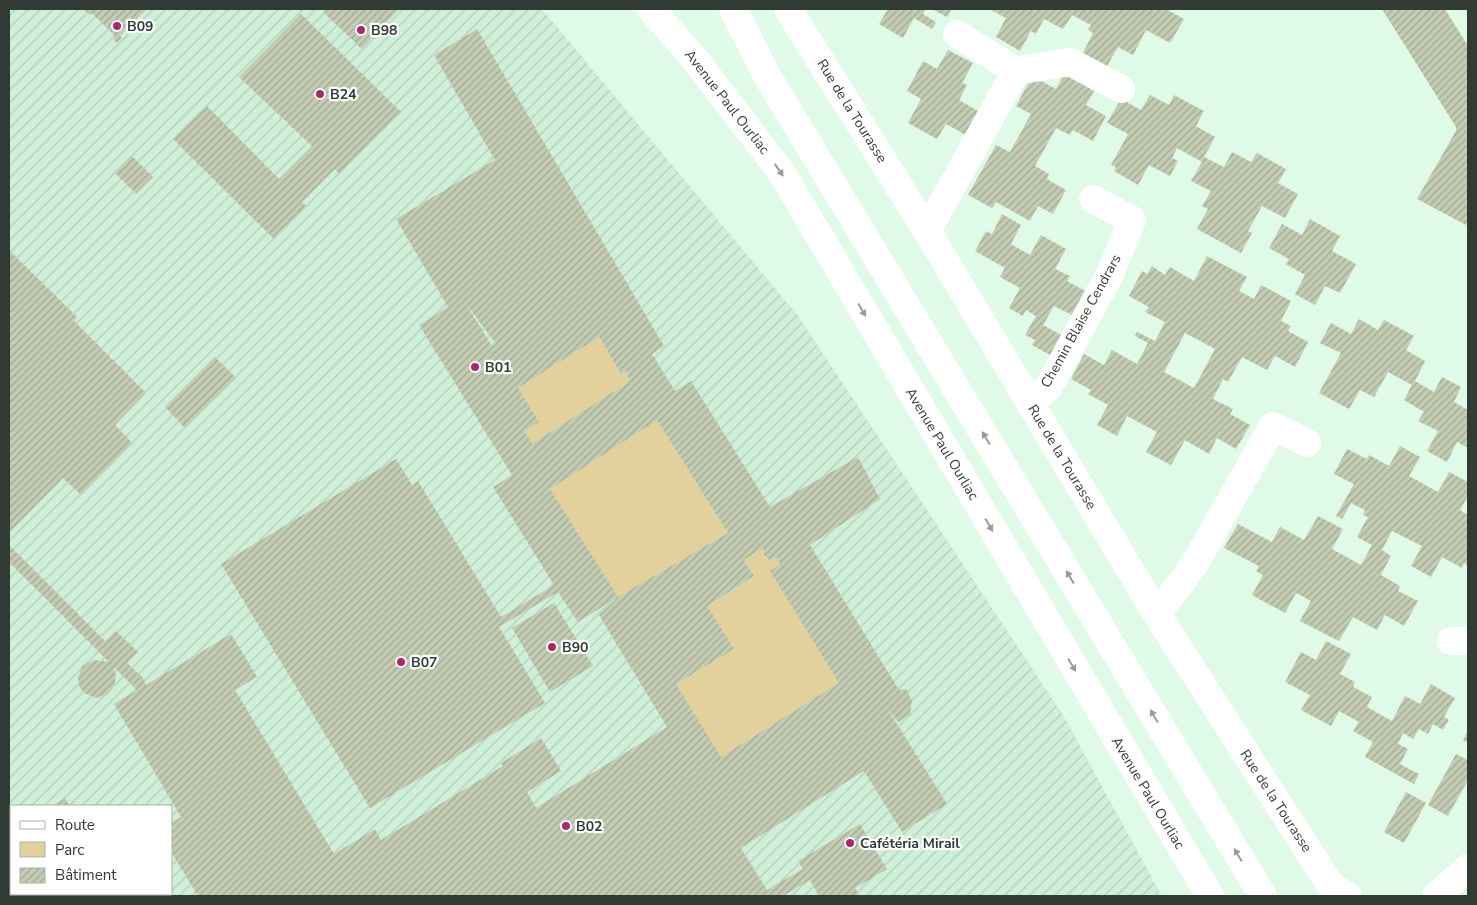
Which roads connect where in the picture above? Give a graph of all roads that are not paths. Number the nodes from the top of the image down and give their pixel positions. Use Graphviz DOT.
graph roads {
  1 [pos="651,9"];
  2 [pos="733,9"];
  3 [pos="788,9"];
  4 [pos="957,34"];
  5 [pos="1016,71"];
  6 [pos="1122,89"];
  7 [pos="1093,199"];
  8 [pos="927,231"];
  9 [pos="1030,403"];
  10 [pos="1307,443"];
  11 [pos="1156,613"];
  12 [pos="1468,868"];
  13 [pos="1210,896"];
  14 [pos="1264,896"];
  15 [pos="1348,896"];
  16 [pos="1436,896"];
  1 -- 13 [label="main road, Avenue Paul Ourliac, one-way"];
  14 -- 2 [label="main road, one-way"];
  3 -- 8 [label="main road, Rue de la Tourasse"];
  4 -- 5 [label="main road"];
  5 -- 6 [label="main road"];
  5 -- 8 [label="main road"];
  7 -- 9 [label="main road, Chemin Blaise Cendrars"];
  8 -- 9 [label="main road, Rue de la Tourasse"];
  9 -- 11 [label="main road, Rue de la Tourasse"];
  10 -- 11 [label="main road"];
  11 -- 15 [label="main road, Rue de la Tourasse"];
  12 -- 16 [label="main road"];
}
